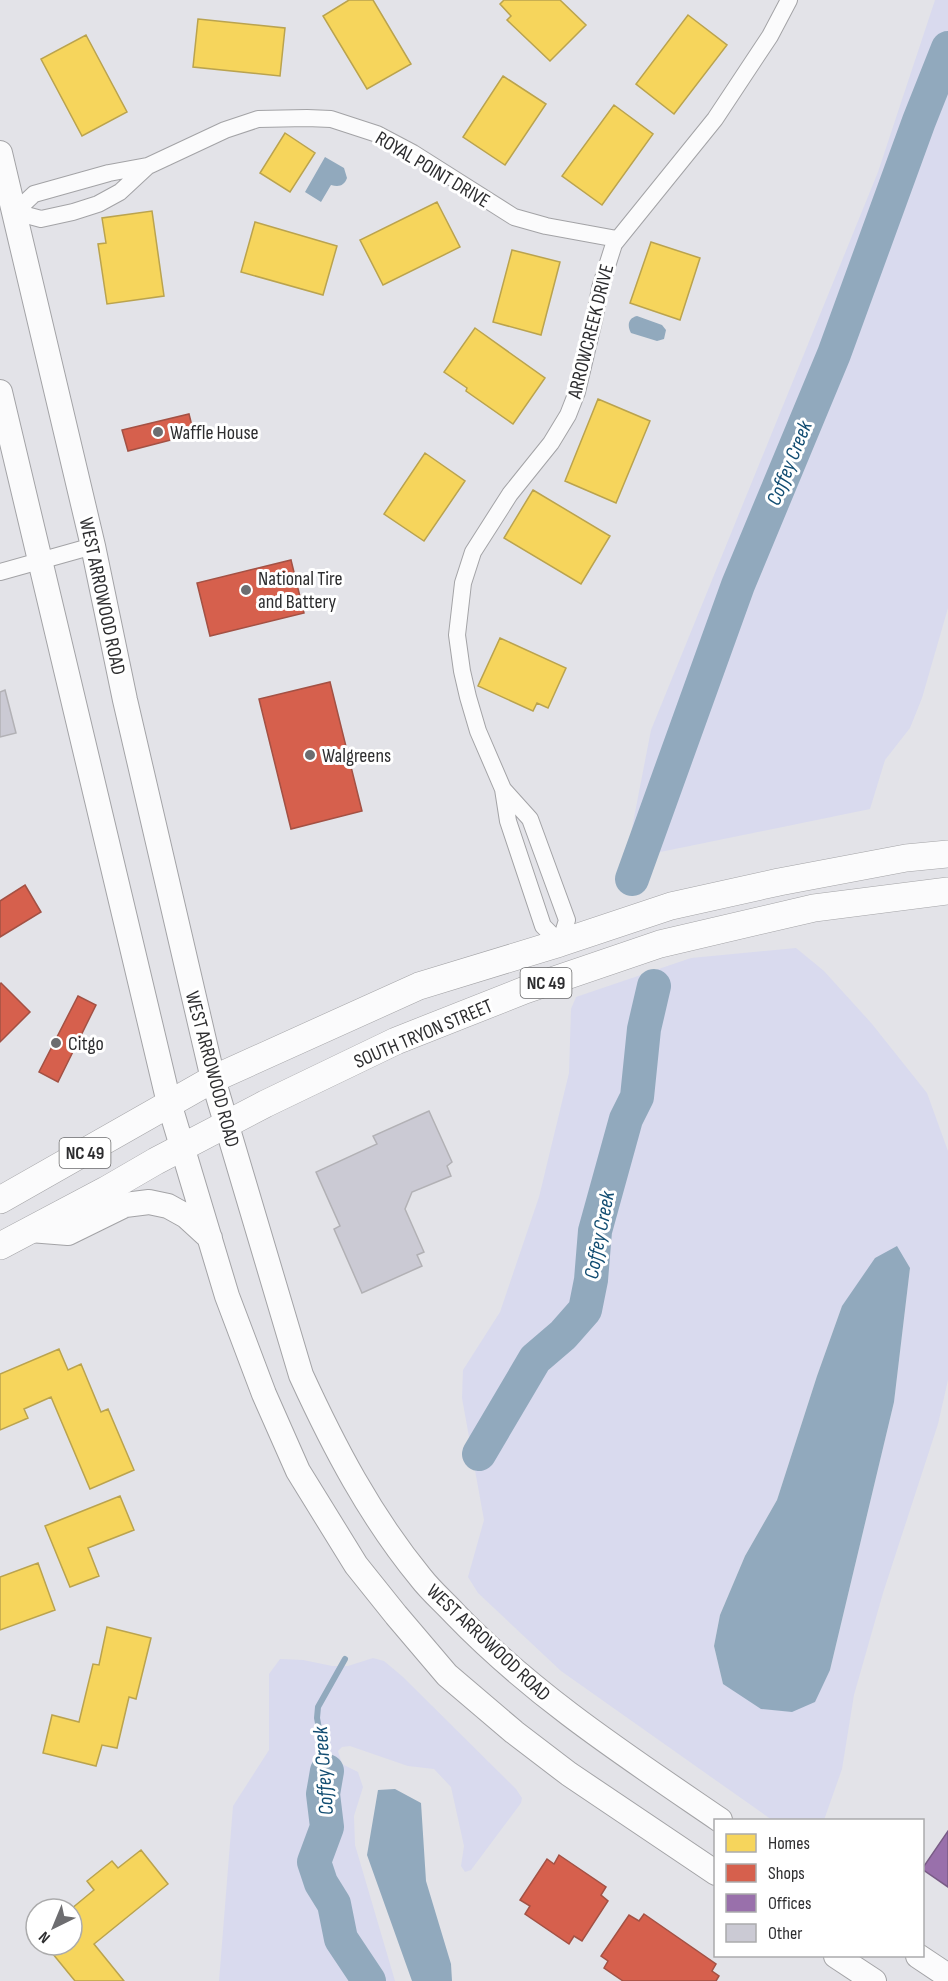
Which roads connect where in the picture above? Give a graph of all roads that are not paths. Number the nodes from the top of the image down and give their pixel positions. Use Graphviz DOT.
graph roads {
  1 [pos="789,0"];
  2 [pos="0,153"];
  3 [pos="148,166"];
  4 [pos="15,212"];
  5 [pos="617,239"];
  6 [pos="0,392"];
  7 [pos="93,546"];
  8 [pos="41,562"];
  9 [pos="0,572"];
  10 [pos="503,789"];
  11 [pos="948,854"];
  12 [pos="948,891"];
  13 [pos="560,942"];
  14 [pos="213,1079"];
  15 [pos="169,1103"];
  16 [pos="226,1124"];
  17 [pos="183,1146"];
  18 [pos="0,1200"];
  19 [pos="30,1230"];
  20 [pos="210,1238"];
  21 [pos="0,1246"];
  22 [pos="717,1819"];
  23 [pos="714,1872"];
  24 [pos="838,1957"];
  25 [pos="920,1957"];
  26 [pos="948,1976"];
  27 [pos="874,1981"];
  1 -- 5 [label="street, ARROWCREEK DRIVE"];
  2 -- 4 [label="main road, WEST ARROWOOD ROAD"];
  3 -- 4 [label="street, ROYAL POINT DRIVE"];
  3 -- 4 [label="street, ROYAL POINT DRIVE"];
  3 -- 5 [label="street, ROYAL POINT DRIVE"];
  4 -- 7 [label="main road, WEST ARROWOOD ROAD"];
  5 -- 10 [label="street, ARROWCREEK DRIVE"];
  6 -- 8 [label="main road"];
  7 -- 8 [label="street"];
  7 -- 14 [label="main road, WEST ARROWOOD ROAD"];
  8 -- 9 [label="street"];
  8 -- 15 [label="main road"];
  10 -- 13 [label="street, ARROWCREEK DRIVE"];
  10 -- 13 [label="street, ARROWCREEK DRIVE"];
  11 -- 13 [label="main road, SOUTH TRYON STREET / NC 49"];
  12 -- 16 [label="main road, SOUTH TRYON STREET / NC 49"];
  13 -- 14 [label="main road, SOUTH TRYON STREET / NC 49"];
  14 -- 15 [label="main road, SOUTH TRYON STREET / NC 49"];
  14 -- 16 [label="main road, WEST ARROWOOD ROAD"];
  15 -- 17 [label="main road"];
  15 -- 18 [label="main road, SOUTH TRYON STREET / NC 49"];
  16 -- 17 [label="main road, SOUTH TRYON STREET / NC 49"];
  16 -- 22 [label="main road, WEST ARROWOOD ROAD"];
  17 -- 19 [label="main road, SOUTH TRYON STREET / NC 49"];
  17 -- 20 [label="main road"];
  19 -- 20 [label="main road"];
  19 -- 21 [label="main road, SOUTH TRYON STREET / NC 49"];
  20 -- 23 [label="main road"];
  24 -- 27 [label="main road"];
  25 -- 26 [label="main road"];
}
